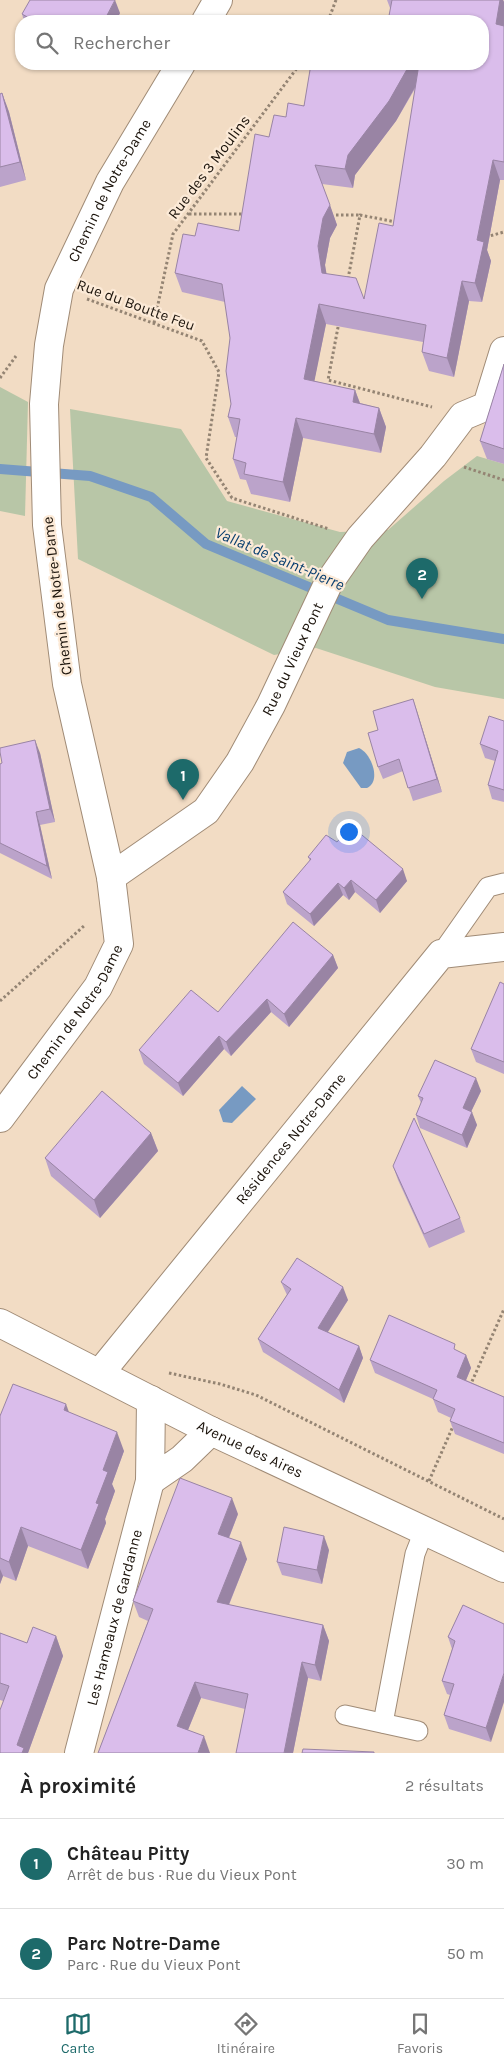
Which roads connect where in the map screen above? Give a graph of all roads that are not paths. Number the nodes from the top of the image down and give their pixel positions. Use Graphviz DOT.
graph roads {
  1 [pos="218,0"];
  2 [pos="209,15"];
  3 [pos="177,70"];
  4 [pos="504,351"];
  5 [pos="504,883"];
  6 [pos="112,888"];
  7 [pos="504,948"];
  8 [pos="441,954"];
  9 [pos="0,1118"];
  10 [pos="0,1322"];
  11 [pos="100,1373"];
  12 [pos="151,1400"];
  13 [pos="211,1431"];
  14 [pos="150,1482"];
  15 [pos="424,1531"];
  16 [pos="504,1568"];
  17 [pos="345,1715"];
  18 [pos="383,1723"];
  19 [pos="418,1731"];
  20 [pos="79,1753"];
  1 -- 2 [label="street"];
  3 -- 6 [label="street, Chemin de Notre-Dame"];
  4 -- 6 [label="street, Rue du Vieux Pont"];
  5 -- 8 [label="lane"];
  6 -- 9 [label="street, Chemin de Notre-Dame"];
  7 -- 8 [label="street"];
  8 -- 11 [label="street, Résidences Notre-Dame"];
  10 -- 11 [label="street, Avenue des Aires"];
  11 -- 12 [label="street, Avenue des Aires"];
  12 -- 13 [label="street, Avenue des Aires"];
  12 -- 14 [label="street, Les Hameaux de Gardanne"];
  13 -- 14 [label="street"];
  13 -- 15 [label="street, Avenue des Aires"];
  14 -- 20 [label="street, Les Hameaux de Gardanne"];
  15 -- 16 [label="street, Avenue des Aires"];
  15 -- 18 [label="lane"];
  17 -- 18 [label="lane"];
  18 -- 19 [label="lane"];
}
